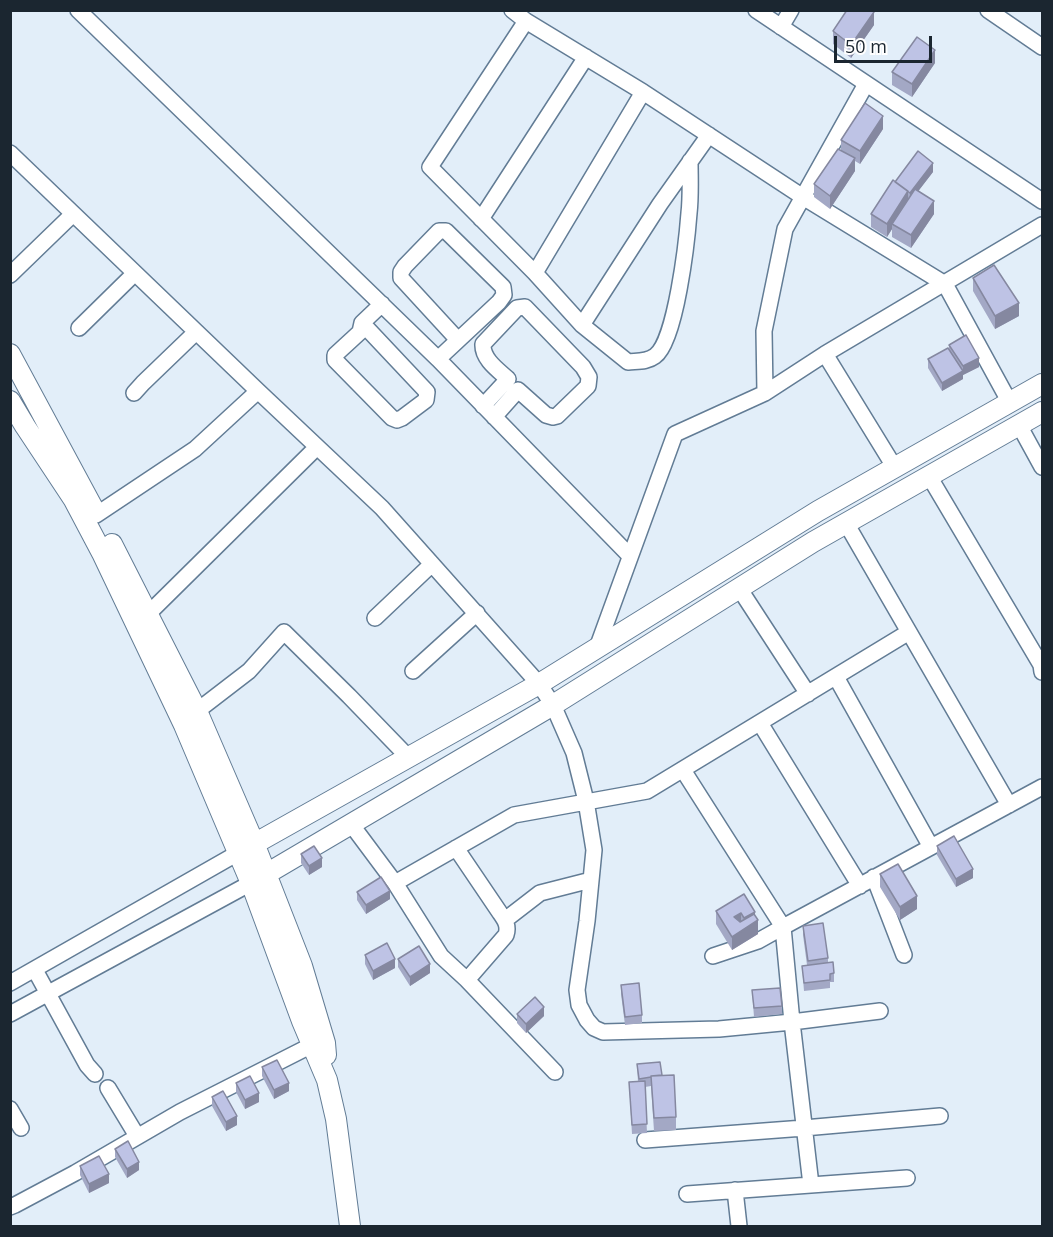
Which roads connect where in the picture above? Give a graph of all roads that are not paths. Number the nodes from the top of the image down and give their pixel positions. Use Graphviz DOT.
graph roads {
  1 [pos="78,10"];
  2 [pos="512,10"];
  3 [pos="756,10"];
  4 [pos="790,10"];
  5 [pos="988,10"];
  6 [pos="526,21"];
  7 [pos="781,27"];
  8 [pos="1042,47"];
  9 [pos="586,57"];
  10 [pos="866,84"];
  11 [pos="644,92"];
  12 [pos="709,135"];
  13 [pos="10,153"];
  14 [pos="690,161"];
  15 [pos="803,197"];
  16 [pos="1042,201"];
  17 [pos="73,214"];
  18 [pos="481,219"];
  19 [pos="1042,225"];
  20 [pos="135,273"];
  21 [pos="535,273"];
  22 [pos="10,275"];
  23 [pos="945,284"];
  24 [pos="382,304"];
  25 [pos="362,323"];
  26 [pos="582,325"];
  27 [pos="79,328"];
  28 [pos="196,332"];
  29 [pos="459,340"];
  30 [pos="10,354"];
  31 [pos="825,354"];
  32 [pos="438,358"];
  33 [pos="1042,384"];
  34 [pos="513,385"];
  35 [pos="258,391"];
  36 [pos="134,393"];
  37 [pos="765,393"];
  38 [pos="10,401"];
  39 [pos="1010,403"];
  40 [pos="489,412"];
  41 [pos="1042,412"];
  42 [pos="1018,425"];
  43 [pos="317,447"];
  44 [pos="1042,467"];
  45 [pos="894,468"];
  46 [pos="929,476"];
  47 [pos="96,515"];
  48 [pos="846,523"];
  49 [pos="630,556"];
  50 [pos="432,564"];
  51 [pos="739,588"];
  52 [pos="477,613"];
  53 [pos="148,614"];
  54 [pos="375,618"];
  55 [pos="909,632"];
  56 [pos="597,648"];
  57 [pos="413,671"];
  58 [pos="1042,672"];
  59 [pos="836,677"];
  60 [pos="539,684"];
  61 [pos="808,694"];
  62 [pos="553,705"];
  63 [pos="197,711"];
  64 [pos="760,723"];
  65 [pos="409,758"];
  66 [pos="683,770"];
  67 [pos="1042,787"];
  68 [pos="343,794"];
  69 [pos="586,801"];
  70 [pos="1009,805"];
  71 [pos="357,821"];
  72 [pos="931,847"];
  73 [pos="246,848"];
  74 [pos="456,848"];
  75 [pos="874,877"];
  76 [pos="259,879"];
  77 [pos="591,880"];
  78 [pos="395,884"];
  79 [pos="860,885"];
  80 [pos="505,920"];
  81 [pos="783,927"];
  82 [pos="904,955"];
  83 [pos="713,956"];
  84 [pos="35,970"];
  85 [pos="467,980"];
  86 [pos="10,983"];
  87 [pos="49,993"];
  88 [pos="880,1011"];
  89 [pos="10,1014"];
  90 [pos="792,1022"];
  91 [pos="317,1046"];
  92 [pos="555,1072"];
  93 [pos="95,1074"];
  94 [pos="108,1088"];
  95 [pos="10,1109"];
  96 [pos="940,1116"];
  97 [pos="21,1128"];
  98 [pos="804,1128"];
  99 [pos="137,1136"];
  100 [pos="645,1140"];
  101 [pos="907,1178"];
  102 [pos="811,1185"];
  103 [pos="735,1190"];
  104 [pos="687,1194"];
  105 [pos="10,1206"];
  106 [pos="350,1227"];
  107 [pos="739,1227"];
  1 -- 24 [label="street"];
  2 -- 6 [label="street"];
  3 -- 7 [label="street"];
  4 -- 7 [label="street"];
  5 -- 8 [label="street"];
  6 -- 9 [label="street"];
  6 -- 18 [label="street"];
  7 -- 10 [label="street"];
  9 -- 11 [label="street"];
  9 -- 18 [label="street"];
  10 -- 15 [label="street"];
  10 -- 16 [label="street"];
  11 -- 12 [label="street"];
  11 -- 21 [label="street"];
  12 -- 14 [label="street"];
  12 -- 15 [label="street"];
  13 -- 17 [label="street"];
  14 -- 26 [label="street"];
  14 -- 26 [label="street"];
  15 -- 23 [label="street"];
  15 -- 37 [label="street"];
  17 -- 20 [label="street"];
  17 -- 22 [label="street"];
  18 -- 21 [label="street"];
  19 -- 23 [label="street"];
  20 -- 27 [label="street"];
  20 -- 28 [label="street"];
  21 -- 26 [label="street"];
  23 -- 31 [label="street"];
  23 -- 39 [label="street"];
  24 -- 25 [label="street"];
  24 -- 32 [label="street"];
  25 -- 25 [label="street"];
  28 -- 35 [label="street"];
  28 -- 36 [label="street"];
  29 -- 29 [label="street"];
  29 -- 32 [label="street"];
  30 -- 47 [label="street"];
  31 -- 37 [label="street"];
  31 -- 45 [label="street"];
  32 -- 40 [label="street"];
  33 -- 39 [label="street"];
  34 -- 34 [label="street"];
  34 -- 40 [label="street"];
  35 -- 43 [label="street"];
  35 -- 47 [label="street"];
  37 -- 49 [label="street"];
  38 -- 73 [label="street"];
  39 -- 45 [label="street"];
  40 -- 49 [label="street"];
  41 -- 42 [label="street"];
  42 -- 44 [label="street"];
  42 -- 46 [label="street"];
  43 -- 50 [label="street"];
  43 -- 53 [label="street"];
  45 -- 56 [label="street"];
  46 -- 48 [label="street"];
  46 -- 58 [label="street"];
  47 -- 53 [label="street"];
  48 -- 51 [label="street"];
  48 -- 55 [label="street"];
  49 -- 56 [label="street"];
  50 -- 52 [label="street"];
  50 -- 54 [label="street"];
  51 -- 61 [label="street"];
  51 -- 62 [label="street"];
  52 -- 57 [label="street"];
  52 -- 60 [label="street"];
  53 -- 63 [label="street"];
  55 -- 59 [label="street"];
  55 -- 70 [label="street"];
  56 -- 60 [label="street"];
  59 -- 61 [label="street"];
  59 -- 72 [label="street"];
  60 -- 62 [label="street"];
  60 -- 65 [label="street"];
  61 -- 64 [label="street"];
  62 -- 69 [label="street"];
  62 -- 71 [label="street"];
  63 -- 65 [label="street"];
  63 -- 73 [label="street"];
  64 -- 66 [label="street"];
  64 -- 79 [label="street"];
  65 -- 68 [label="street"];
  66 -- 69 [label="street"];
  66 -- 81 [label="street"];
  67 -- 70 [label="street"];
  68 -- 71 [label="street"];
  68 -- 73 [label="street"];
  69 -- 74 [label="street"];
  69 -- 77 [label="street"];
  70 -- 72 [label="street"];
  71 -- 76 [label="street"];
  71 -- 78 [label="street"];
  72 -- 75 [label="street"];
  73 -- 76 [label="street"];
  73 -- 84 [label="street"];
  74 -- 78 [label="street"];
  74 -- 80 [label="street"];
  75 -- 79 [label="street"];
  75 -- 82 [label="street"];
  76 -- 87 [label="street"];
  76 -- 91 [label="street"];
  77 -- 80 [label="street"];
  77 -- 90 [label="street"];
  78 -- 85 [label="street"];
  79 -- 81 [label="street"];
  80 -- 85 [label="street"];
  81 -- 83 [label="street"];
  81 -- 90 [label="street"];
  84 -- 86 [label="street"];
  84 -- 87 [label="street"];
  85 -- 92 [label="street"];
  87 -- 89 [label="street"];
  87 -- 93 [label="street"];
  88 -- 90 [label="street"];
  90 -- 98 [label="street"];
  91 -- 99 [label="street"];
  91 -- 106 [label="street"];
  94 -- 99 [label="street"];
  95 -- 97 [label="street"];
  96 -- 98 [label="street"];
  98 -- 100 [label="street"];
  98 -- 102 [label="street"];
  99 -- 105 [label="street"];
  101 -- 102 [label="street"];
  102 -- 103 [label="street"];
  103 -- 104 [label="street"];
  103 -- 107 [label="street"];
}
